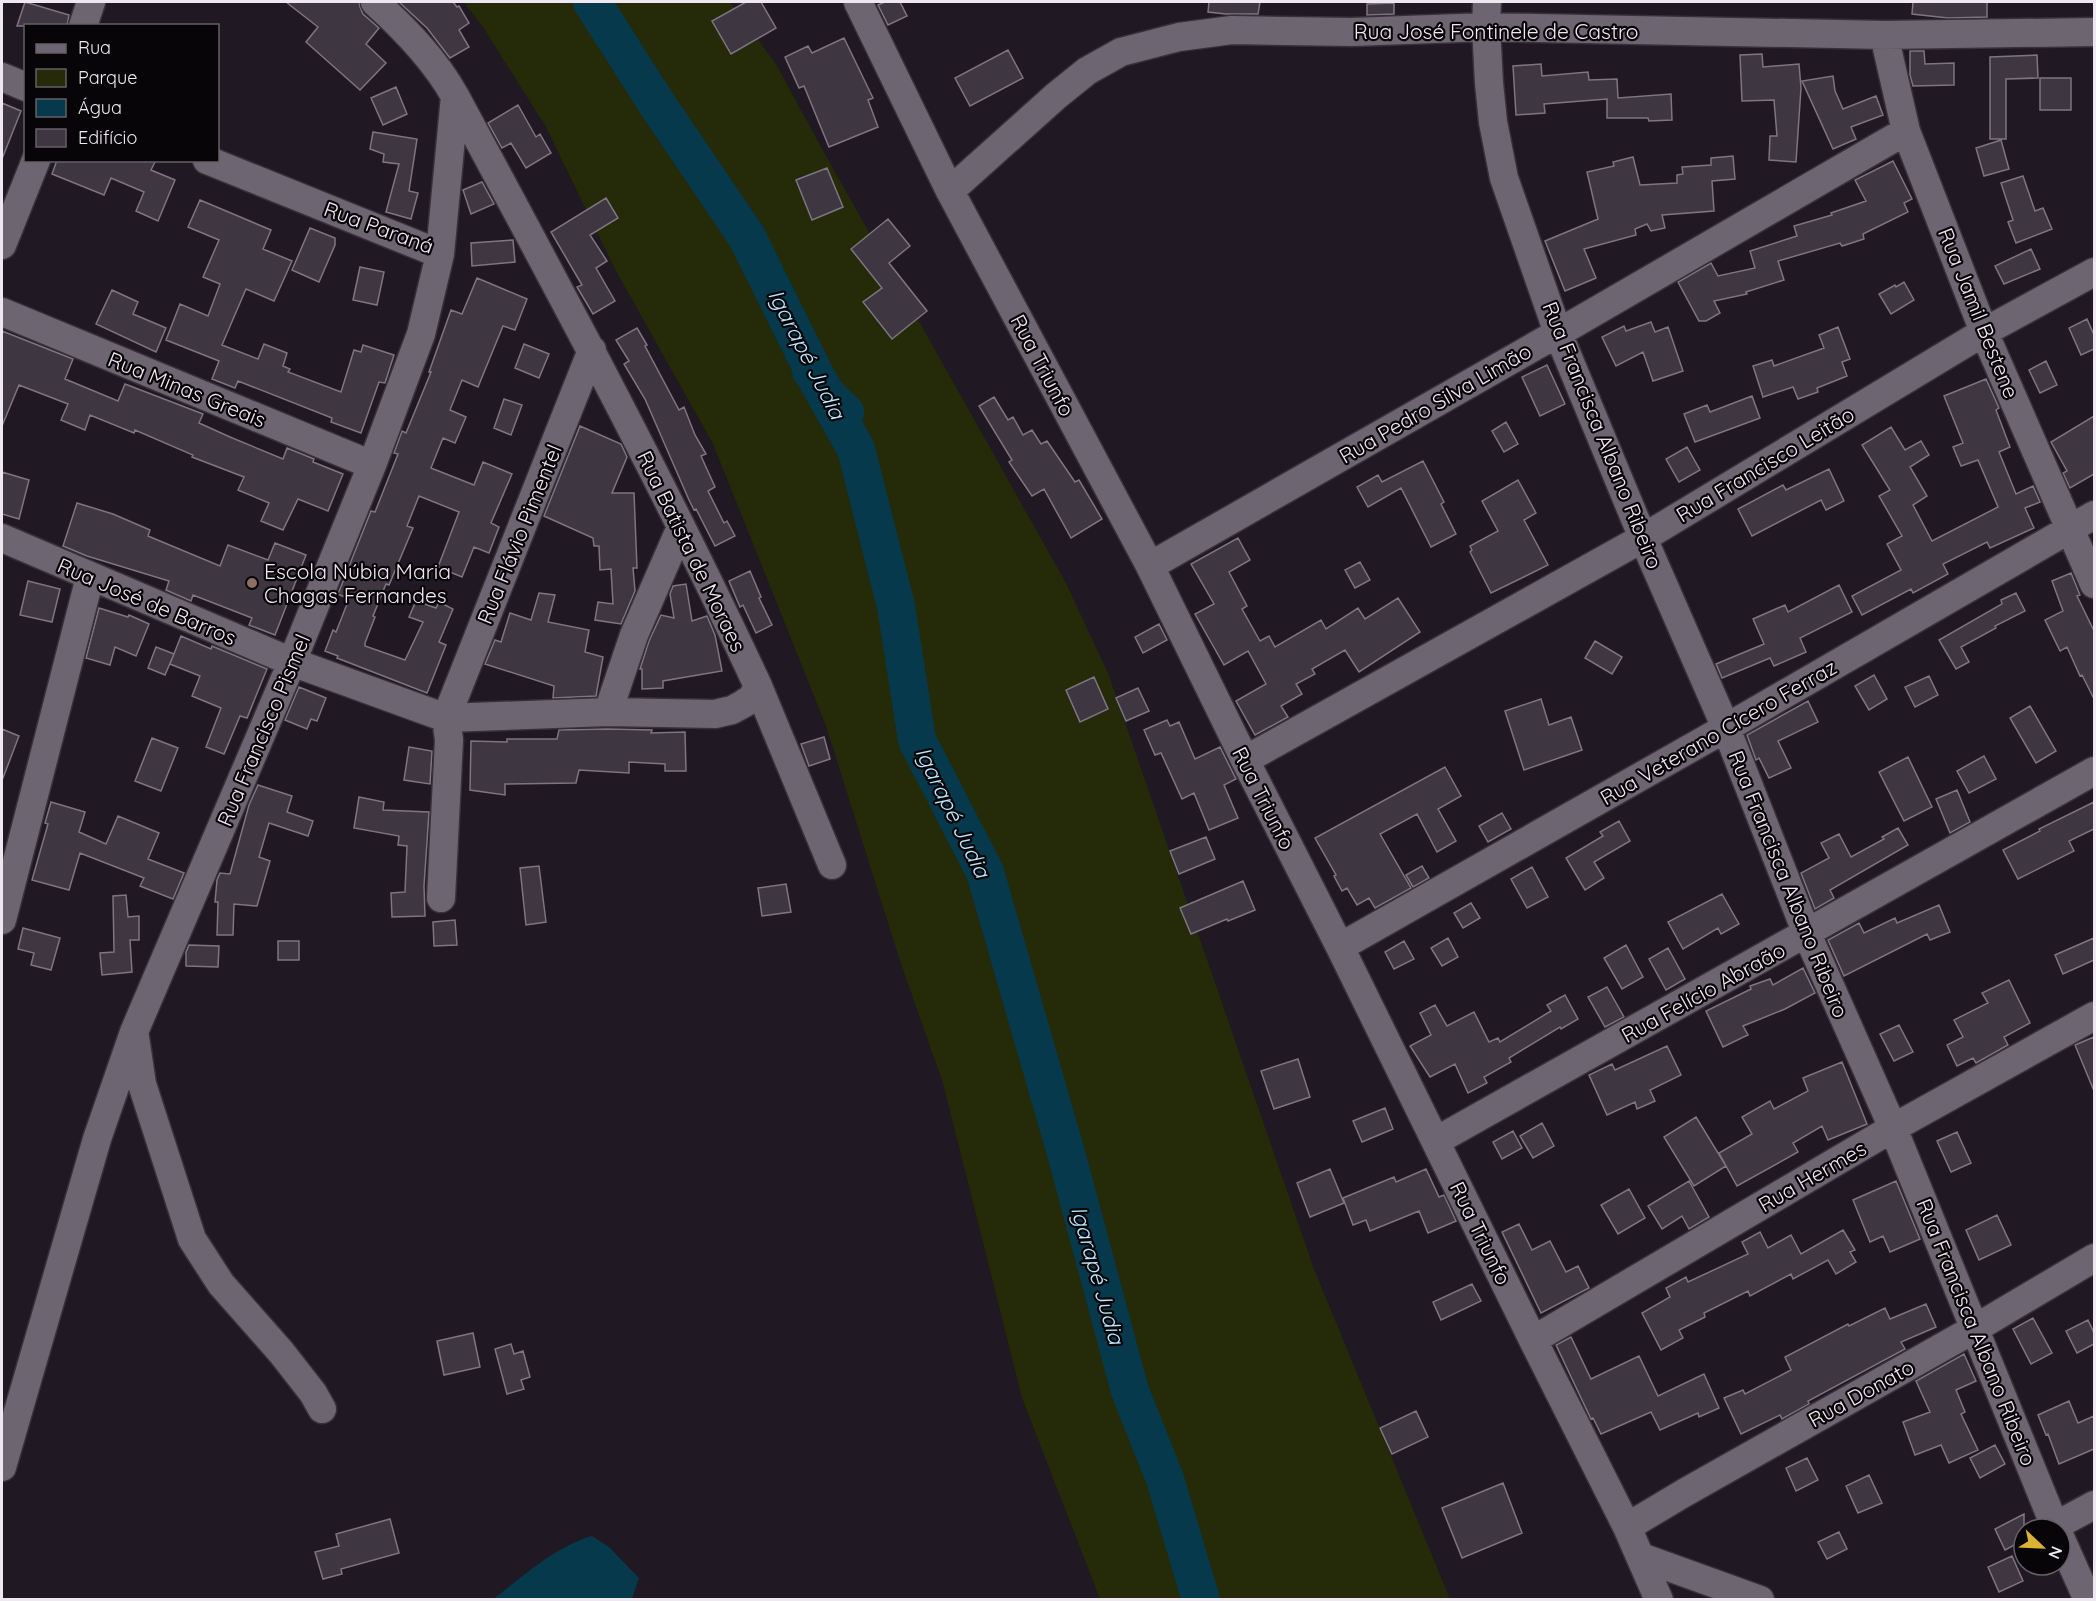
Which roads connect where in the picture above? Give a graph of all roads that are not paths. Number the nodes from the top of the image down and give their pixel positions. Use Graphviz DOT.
graph roads {
  1 [pos="91,2"];
  2 [pos="375,2"];
  3 [pos="858,2"];
  4 [pos="1487,14"];
  5 [pos="85,24"];
  6 [pos="2094,32"];
  7 [pos="1884,35"];
  8 [pos="2,77"];
  9 [pos="24,86"];
  10 [pos="455,96"];
  11 [pos="1906,131"];
  12 [pos="35,162"];
  13 [pos="212,162"];
  14 [pos="950,191"];
  15 [pos="2,245"];
  16 [pos="440,254"];
  17 [pos="2094,272"];
  18 [pos="2,312"];
  19 [pos="1984,332"];
  20 [pos="1558,333"];
  21 [pos="592,350"];
  22 [pos="372,465"];
  23 [pos="2083,522"];
  24 [pos="681,527"];
  25 [pos="2,538"];
  26 [pos="1643,538"];
  27 [pos="1150,566"];
  28 [pos="90,577"];
  29 [pos="2094,584"];
  30 [pos="292,662"];
  31 [pos="758,686"];
  32 [pos="608,712"];
  33 [pos="446,718"];
  34 [pos="1726,728"];
  35 [pos="1245,760"];
  36 [pos="2094,771"];
  37 [pos="832,865"];
  38 [pos="441,898"];
  39 [pos="2,920"];
  40 [pos="1807,934"];
  41 [pos="1340,947"];
  42 [pos="2094,1016"];
  43 [pos="134,1032"];
  44 [pos="1893,1128"];
  45 [pos="1436,1141"];
  46 [pos="2094,1258"];
  47 [pos="1976,1328"];
  48 [pos="1533,1340"];
  49 [pos="322,1409"];
  50 [pos="2,1467"];
  51 [pos="2094,1505"];
  52 [pos="2051,1517"];
  53 [pos="2072,1520"];
  54 [pos="1627,1527"];
  55 [pos="1641,1557"];
  56 [pos="2072,1564"];
  57 [pos="1659,1599"];
  58 [pos="1760,1599"];
  59 [pos="2088,1599"];
  1 -- 5 [label="street"];
  2 -- 10 [label="street, Rua Batista de Moraes"];
  3 -- 14 [label="street, Rua Triunfo"];
  4 -- 7 [label="street, Rua José Fontinele de Castro"];
  4 -- 14 [label="street, Rua José Fontinele de Castro"];
  4 -- 20 [label="street, Rua Francisca Albano Ribeiro"];
  6 -- 7 [label="street, Rua José Fontinele de Castro"];
  7 -- 11 [label="street, Rua Jamil Bestene"];
  8 -- 9 [label="street"];
  10 -- 16 [label="street, Rua Paraná"];
  10 -- 21 [label="street, Rua Batista de Moraes"];
  11 -- 19 [label="street, Rua Jamil Bestene"];
  11 -- 20 [label="street, Rua Pedro Silva Limão"];
  12 -- 15 [label="street"];
  13 -- 16 [label="street, Rua Paraná"];
  14 -- 27 [label="street, Rua Triunfo"];
  16 -- 22 [label="street, Rua Francisco Pismel"];
  17 -- 19 [label="street, Rua Francisco Leitão"];
  18 -- 22 [label="street, Rua Minas Greais"];
  19 -- 23 [label="street, Rua Jamil Bestene"];
  19 -- 26 [label="street, Rua Francisco Leitão"];
  20 -- 26 [label="street, Rua Francisca Albano Ribeiro"];
  20 -- 27 [label="street, Rua Pedro Silva Limão"];
  21 -- 24 [label="street, Rua Batista de Moraes"];
  21 -- 33 [label="street, Rua Flávio Pimentel"];
  22 -- 30 [label="street, Rua Francisco Pismel"];
  23 -- 29 [label="street, Rua Jamil Bestene"];
  23 -- 34 [label="street, Rua Veterano Cícero Ferraz"];
  24 -- 31 [label="street, Rua Batista de Moraes"];
  24 -- 32 [label="street"];
  25 -- 28 [label="street, Rua José de Barros"];
  26 -- 34 [label="street, Rua Francisca Albano Ribeiro"];
  26 -- 35 [label="street, Rua Francisco Leitão"];
  27 -- 35 [label="street, Rua Triunfo"];
  28 -- 30 [label="street, Rua José de Barros"];
  28 -- 39 [label="street"];
  30 -- 33 [label="street"];
  30 -- 43 [label="street, Rua Francisco Pismel"];
  31 -- 32 [label="street"];
  31 -- 37 [label="street, Rua Batista de Moraes"];
  32 -- 33 [label="street"];
  33 -- 38 [label="street"];
  34 -- 40 [label="street, Rua Francisca Albano Ribeiro"];
  34 -- 41 [label="street, Rua Veterano Cícero Ferraz"];
  35 -- 41 [label="street, Rua Triunfo"];
  36 -- 40 [label="street, Rua Felício Abraão"];
  40 -- 44 [label="street, Rua Francisca Albano Ribeiro"];
  40 -- 45 [label="street, Rua Felício Abraão"];
  41 -- 45 [label="street, Rua Triunfo"];
  42 -- 44 [label="street, Rua Hermes"];
  43 -- 49 [label="street"];
  43 -- 50 [label="street, Rua Francisco Pismel"];
  44 -- 47 [label="street, Rua Francisca Albano Ribeiro"];
  44 -- 48 [label="street, Rua Hermes"];
  45 -- 48 [label="street, Rua Triunfo"];
  46 -- 47 [label="street, Rua Donato"];
  47 -- 52 [label="street, Rua Francisca Albano Ribeiro"];
  47 -- 54 [label="street, Rua Donato"];
  48 -- 54 [label="street, Rua Triunfo"];
  51 -- 53 [label="street"];
  54 -- 55 [label="street, Rua Triunfo"];
  55 -- 57 [label="street, Rua Triunfo"];
  55 -- 58 [label="street"];
  56 -- 59 [label="street, Rua Francisca Albano Ribeiro"];
}
